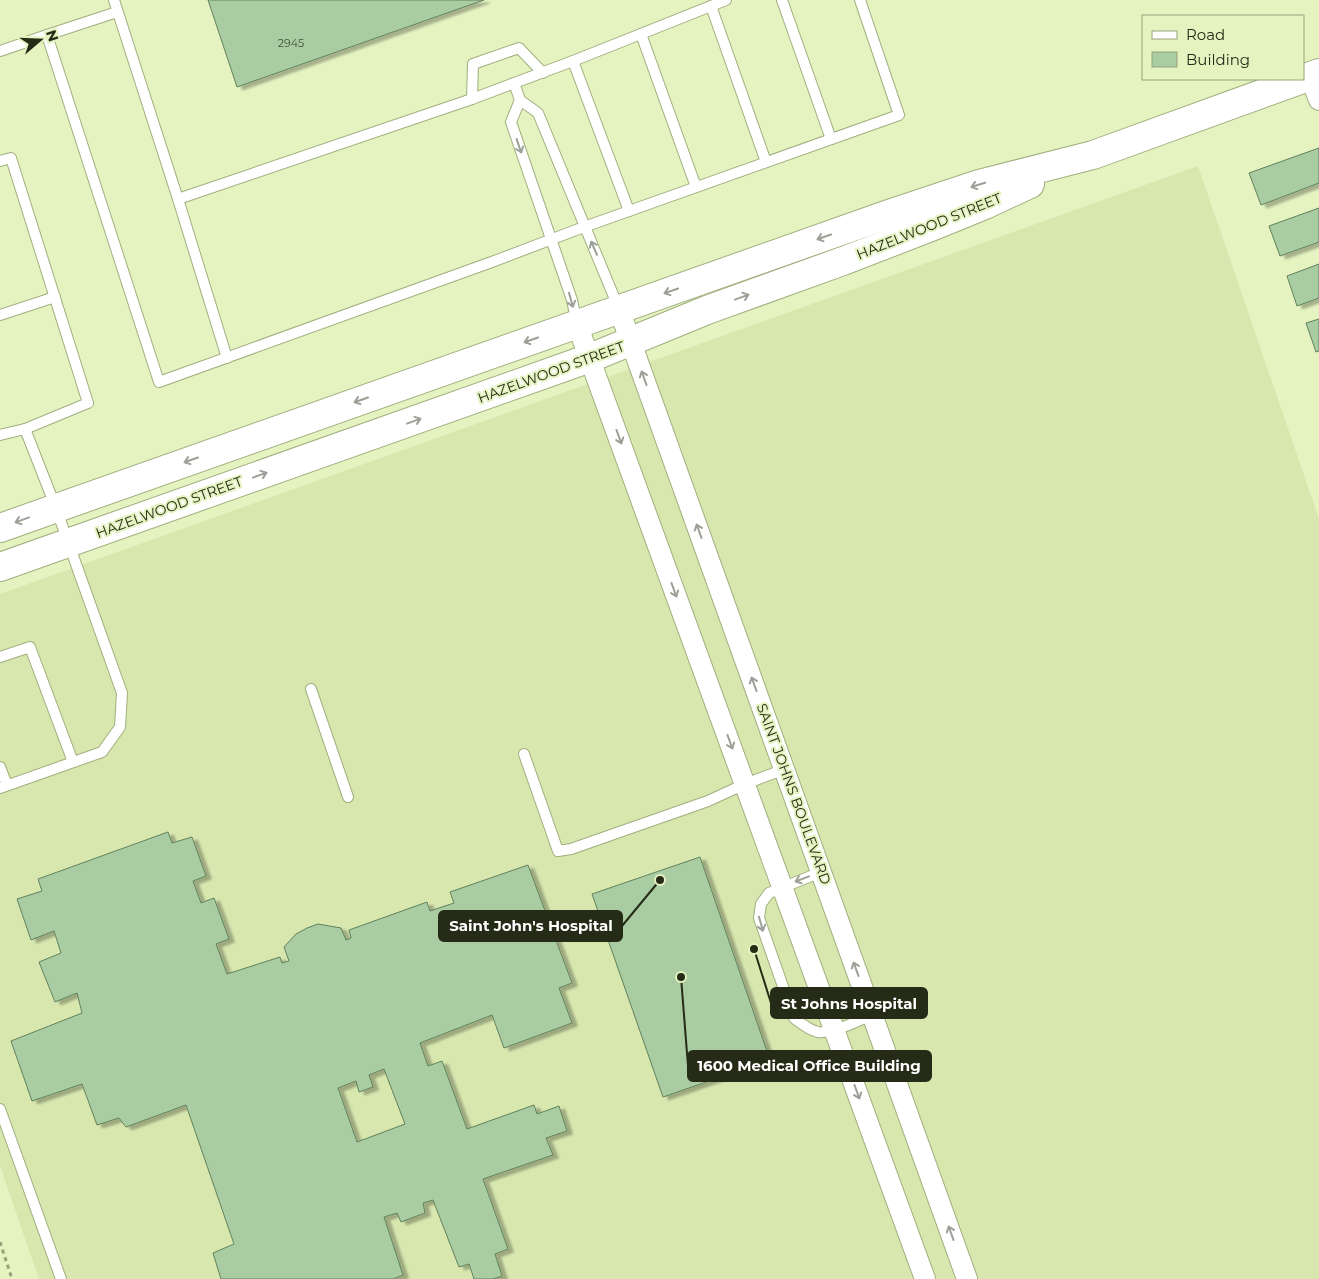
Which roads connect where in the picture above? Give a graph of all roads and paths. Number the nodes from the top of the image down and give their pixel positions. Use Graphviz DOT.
graph roads {
  1 [pos="114,0"];
  2 [pos="726,0"];
  3 [pos="782,0"];
  4 [pos="860,0"];
  5 [pos="711,6"];
  6 [pos="117,12"];
  7 [pos="642,34"];
  8 [pos="47,35"];
  9 [pos="0,51"];
  10 [pos="573,61"];
  11 [pos="543,73"];
  12 [pos="514,83"];
  13 [pos="1316,83"];
  14 [pos="472,99"];
  15 [pos="520,100"];
  16 [pos="831,139"];
  17 [pos="1093,155"];
  18 [pos="0,161"];
  19 [pos="766,162"];
  20 [pos="696,187"];
  21 [pos="178,199"];
  22 [pos="629,211"];
  23 [pos="584,226"];
  24 [pos="550,240"];
  25 [pos="55,297"];
  26 [pos="619,309"];
  27 [pos="0,315"];
  28 [pos="577,324"];
  29 [pos="632,342"];
  30 [pos="227,358"];
  31 [pos="590,358"];
  32 [pos="25,428"];
  33 [pos="0,436"];
  34 [pos="56,508"];
  35 [pos="0,528"];
  36 [pos="68,543"];
  37 [pos="0,567"];
  38 [pos="0,658"];
  39 [pos="311,689"];
  40 [pos="524,754"];
  41 [pos="73,762"];
  42 [pos="0,767"];
  43 [pos="785,769"];
  44 [pos="745,784"];
  45 [pos="3,786"];
  46 [pos="348,797"];
  47 [pos="821,872"];
  48 [pos="782,887"];
  49 [pos="872,1015"];
  50 [pos="834,1029"];
  51 [pos="0,1109"];
  52 [pos="0,1242"];
  53 [pos="12,1279"];
  54 [pos="61,1279"];
  55 [pos="925,1279"];
  56 [pos="967,1279"];
  1 -- 6 [label="lane"];
  2 -- 5 [label="lane"];
  3 -- 16 [label="lane"];
  4 -- 16 [label="lane"];
  5 -- 7 [label="lane"];
  5 -- 19 [label="lane"];
  6 -- 8 [label="lane"];
  6 -- 21 [label="lane"];
  7 -- 10 [label="lane"];
  7 -- 20 [label="lane"];
  8 -- 9 [label="lane"];
  8 -- 30 [label="lane"];
  10 -- 11 [label="lane"];
  10 -- 22 [label="lane"];
  11 -- 12 [label="lane"];
  11 -- 14 [label="lane"];
  12 -- 14 [label="lane"];
  12 -- 15 [label="lane"];
  13 -- 17 [label="street, HAZELWOOD STREET"];
  14 -- 21 [label="lane"];
  15 -- 23 [label="lane"];
  15 -- 24 [label="lane, one-way"];
  16 -- 19 [label="lane"];
  17 -- 26 [label="street, HAZELWOOD STREET, one-way"];
  29 -- 17 [label="street, HAZELWOOD STREET, one-way"];
  18 -- 25 [label="lane"];
  19 -- 20 [label="lane"];
  20 -- 22 [label="lane"];
  21 -- 30 [label="lane"];
  22 -- 23 [label="lane"];
  23 -- 24 [label="lane"];
  26 -- 23 [label="lane, one-way"];
  24 -- 28 [label="lane, one-way"];
  24 -- 30 [label="lane"];
  25 -- 27 [label="lane"];
  25 -- 32 [label="lane"];
  26 -- 28 [label="street, HAZELWOOD STREET"];
  26 -- 29 [label="street, SAINT JOHNS BOULEVARD"];
  28 -- 31 [label="street"];
  28 -- 34 [label="street, HAZELWOOD STREET, one-way"];
  29 -- 31 [label="street, HAZELWOOD STREET"];
  43 -- 29 [label="street, SAINT JOHNS BOULEVARD, one-way"];
  36 -- 31 [label="street, HAZELWOOD STREET, one-way"];
  31 -- 44 [label="street, one-way"];
  32 -- 33 [label="lane"];
  32 -- 34 [label="lane"];
  34 -- 35 [label="street, HAZELWOOD STREET, one-way"];
  34 -- 36 [label="lane"];
  36 -- 37 [label="street, HAZELWOOD STREET"];
  36 -- 41 [label="lane"];
  38 -- 41 [label="lane"];
  39 -- 46 [label="lane"];
  40 -- 44 [label="lane"];
  41 -- 45 [label="lane"];
  42 -- 45 [label="lane"];
  43 -- 44 [label="lane"];
  43 -- 47 [label="street, SAINT JOHNS BOULEVARD"];
  44 -- 48 [label="street"];
  47 -- 48 [label="lane, one-way"];
  49 -- 47 [label="street, SAINT JOHNS BOULEVARD, one-way"];
  48 -- 50 [label="street"];
  48 -- 50 [label="lane, one-way"];
  49 -- 50 [label="lane"];
  56 -- 49 [label="street, SAINT JOHNS BOULEVARD, one-way"];
  50 -- 55 [label="street, one-way"];
  51 -- 54 [label="lane"];
  52 -- 53 [label="path"];
}
